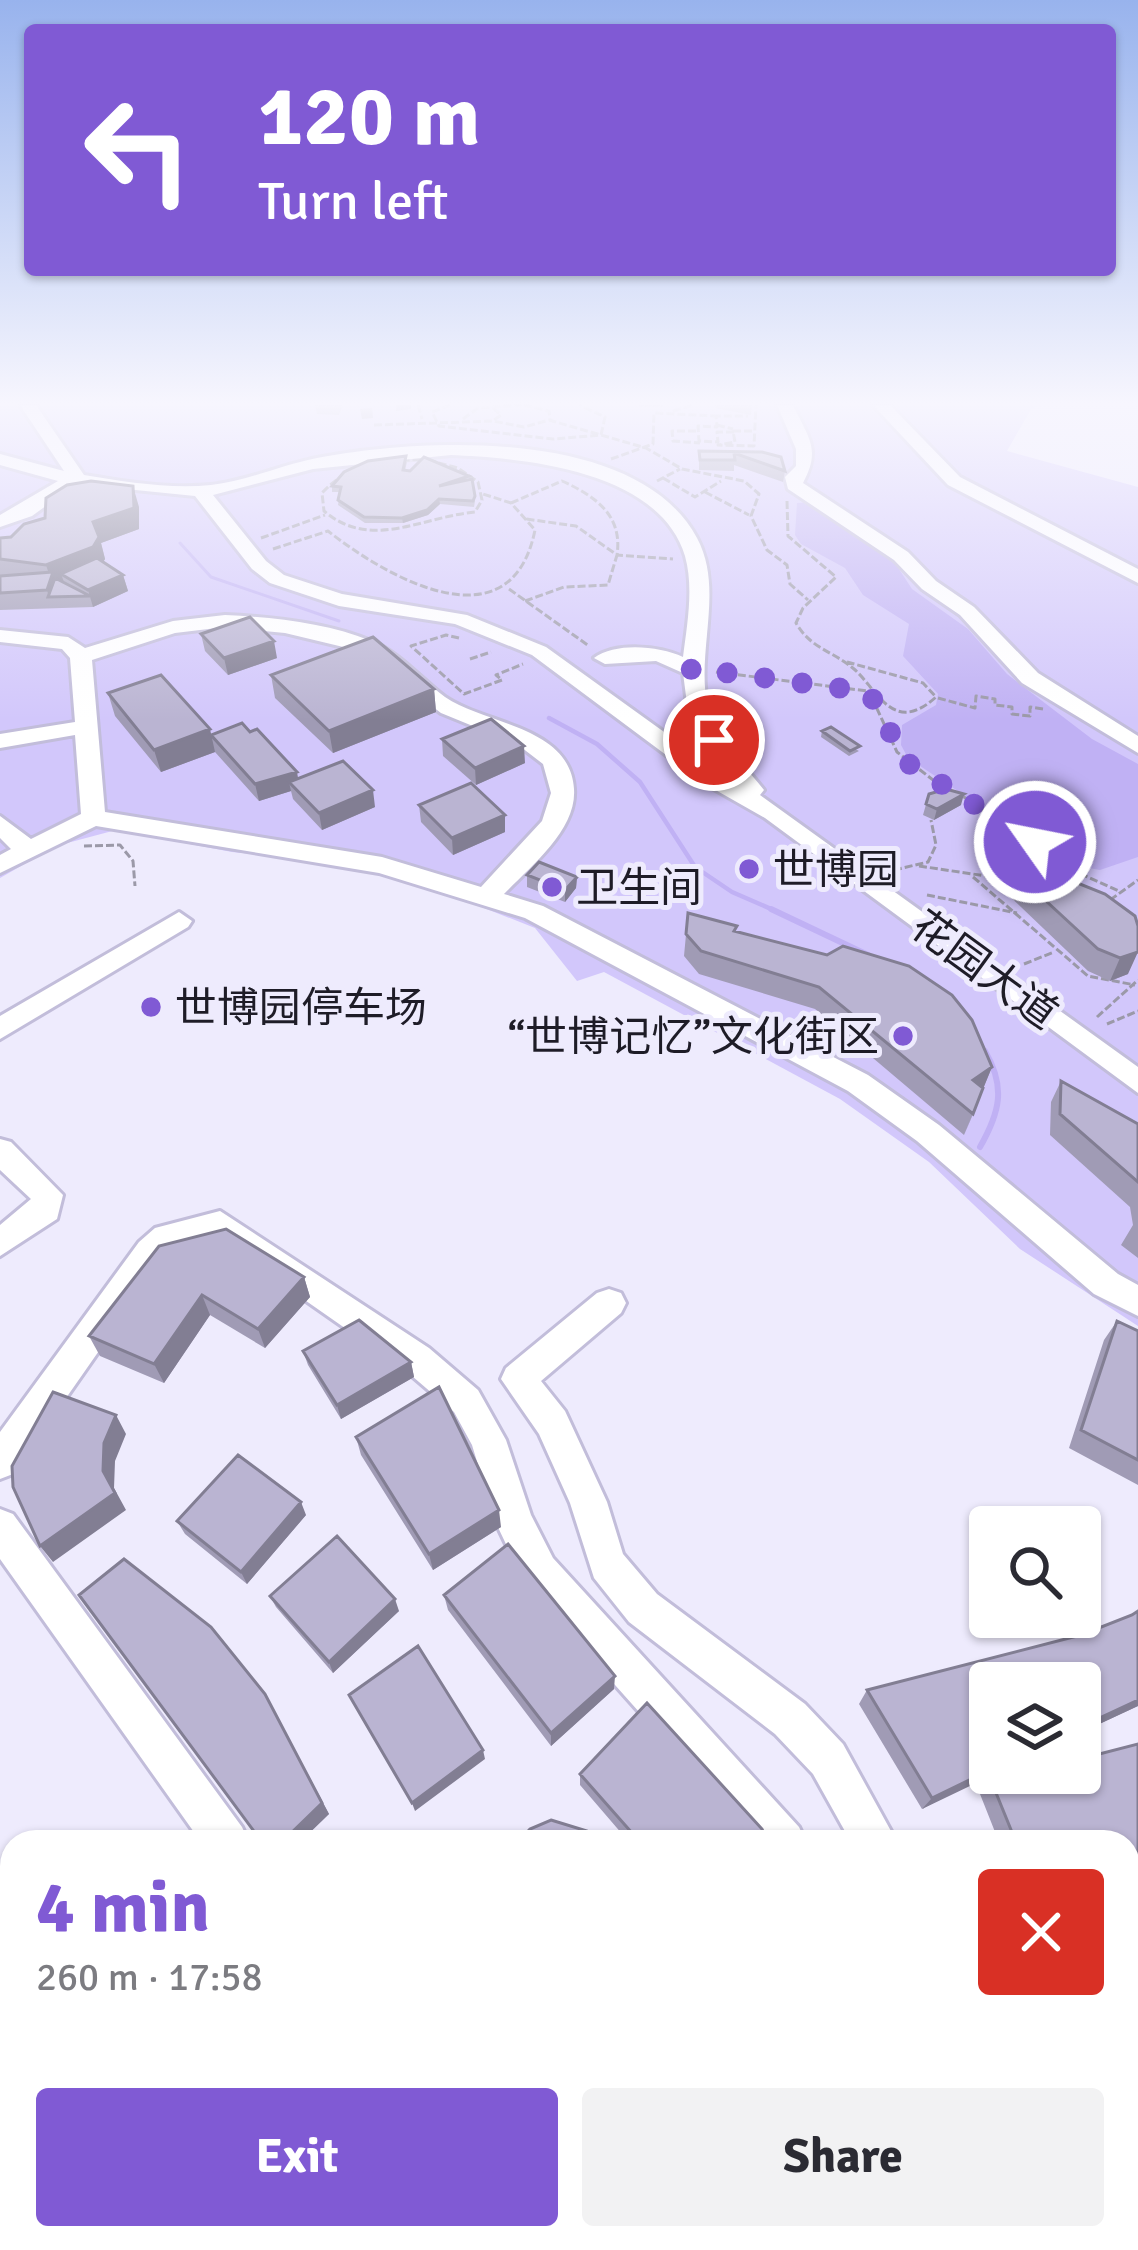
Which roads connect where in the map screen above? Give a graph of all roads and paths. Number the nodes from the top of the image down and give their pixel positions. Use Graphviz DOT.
graph roads {
  1 [pos="215,510"];
  2 [pos="325,510"];
  3 [pos="476,510"];
  4 [pos="517,510"];
  5 [pos="606,510"];
  6 [pos="659,510"];
  7 [pos="740,510"];
  8 [pos="753,510"];
  9 [pos="787,510"];
  10 [pos="832,510"];
  11 [pos="1009,510"];
  12 [pos="326,514"];
  13 [pos="751,516"];
  14 [pos="524,519"];
  15 [pos="295,526"];
  16 [pos="309,538"];
  17 [pos="247,550"];
  18 [pos="617,555"];
  19 [pos="699,562"];
  20 [pos="1138,578"];
  21 [pos="508,588"];
  22 [pos="808,600"];
  23 [pos="525,601"];
  24 [pos="0,636"];
  25 [pos="462,637"];
  26 [pos="428,641"];
  27 [pos="434,646"];
  28 [pos="489,652"];
  29 [pos="82,657"];
  30 [pos="605,658"];
  31 [pos="470,659"];
  32 [pos="527,662"];
  33 [pos="847,662"];
  34 [pos="691,668"];
  35 [pos="475,681"];
  36 [pos="482,688"];
  37 [pos="870,694"];
  38 [pos="936,697"];
  39 [pos="696,700"];
  40 [pos="1049,710"];
  41 [pos="634,721"];
  42 [pos="85,727"];
  43 [pos="0,741"];
  44 [pos="1138,746"];
  45 [pos="956,793"];
  46 [pos="941,799"];
  47 [pos="774,813"];
  48 [pos="931,820"];
  49 [pos="82,823"];
  50 [pos="0,824"];
  51 [pos="27,850"];
  52 [pos="0,865"];
  53 [pos="919,866"];
  54 [pos="894,870"];
  55 [pos="968,875"];
  56 [pos="1138,880"];
  57 [pos="1021,882"];
  58 [pos="135,886"];
  59 [pos="1120,892"];
  60 [pos="488,895"];
  61 [pos="927,895"];
  62 [pos="1118,911"];
  63 [pos="1019,913"];
  64 [pos="179,921"];
  65 [pos="1056,952"];
  66 [pos="1024,964"];
  67 [pos="1137,983"];
  68 [pos="1138,1011"];
  69 [pos="1097,1017"];
  70 [pos="1107,1024"];
  71 [pos="0,1029"];
  72 [pos="1138,1082"];
  73 [pos="0,1151"];
  74 [pos="0,1243"];
  75 [pos="1138,1302"];
  76 [pos="609,1304"];
  77 [pos="0,1462"];
  78 [pos="0,1527"];
  79 [pos="218,1830"];
  80 [pos="773,1830"];
  81 [pos="868,1830"];
  1 -- 17 [label="street"];
  2 -- 12 [label="path"];
  3 -- 12 [label="path"];
  4 -- 14 [label="path"];
  5 -- 18 [label="path"];
  6 -- 19 [label="street"];
  7 -- 13 [label="path"];
  8 -- 13 [label="path"];
  9 -- 22 [label="path"];
  10 -- 44 [label="street"];
  11 -- 20 [label="street"];
  12 -- 15 [label="path"];
  13 -- 22 [label="path"];
  14 -- 18 [label="path"];
  14 -- 21 [label="path"];
  15 -- 16 [label="path"];
  15 -- 17 [label="path"];
  16 -- 17 [label="path"];
  16 -- 21 [label="path"];
  17 -- 41 [label="street"];
  18 -- 19 [label="path"];
  18 -- 23 [label="path"];
  19 -- 34 [label="street"];
  21 -- 23 [label="path"];
  22 -- 33 [label="path"];
  23 -- 30 [label="path"];
  24 -- 29 [label="street"];
  25 -- 26 [label="path"];
  26 -- 27 [label="path"];
  26 -- 36 [label="path"];
  28 -- 31 [label="path"];
  29 -- 42 [label="street"];
  29 -- 60 [label="street"];
  30 -- 34 [label="street"];
  32 -- 36 [label="path"];
  33 -- 37 [label="path"];
  33 -- 38 [label="path"];
  34 -- 37 [label="path"];
  34 -- 39 [label="street"];
  35 -- 36 [label="path"];
  37 -- 38 [label="path"];
  37 -- 45 [label="path"];
  38 -- 40 [label="path"];
  39 -- 41 [label="street"];
  39 -- 47 [label="street"];
  41 -- 47 [label="street"];
  42 -- 43 [label="street"];
  42 -- 49 [label="street"];
  45 -- 46 [label="path"];
  45 -- 59 [label="path"];
  47 -- 72 [label="street, 花园大道"];
  48 -- 53 [label="path"];
  49 -- 51 [label="street"];
  49 -- 58 [label="path"];
  49 -- 60 [label="street"];
  50 -- 51 [label="street"];
  51 -- 52 [label="street"];
  53 -- 54 [label="path"];
  53 -- 55 [label="path"];
  55 -- 57 [label="path"];
  55 -- 63 [label="path"];
  56 -- 59 [label="path"];
  59 -- 62 [label="path"];
  60 -- 75 [label="street"];
  61 -- 63 [label="path"];
  63 -- 65 [label="path"];
  64 -- 71 [label="street"];
  65 -- 66 [label="path"];
  65 -- 67 [label="path"];
  67 -- 69 [label="path"];
  68 -- 70 [label="path"];
  73 -- 74 [label="street"];
  76 -- 81 [label="street"];
  77 -- 80 [label="street"];
  78 -- 79 [label="street"];
}
